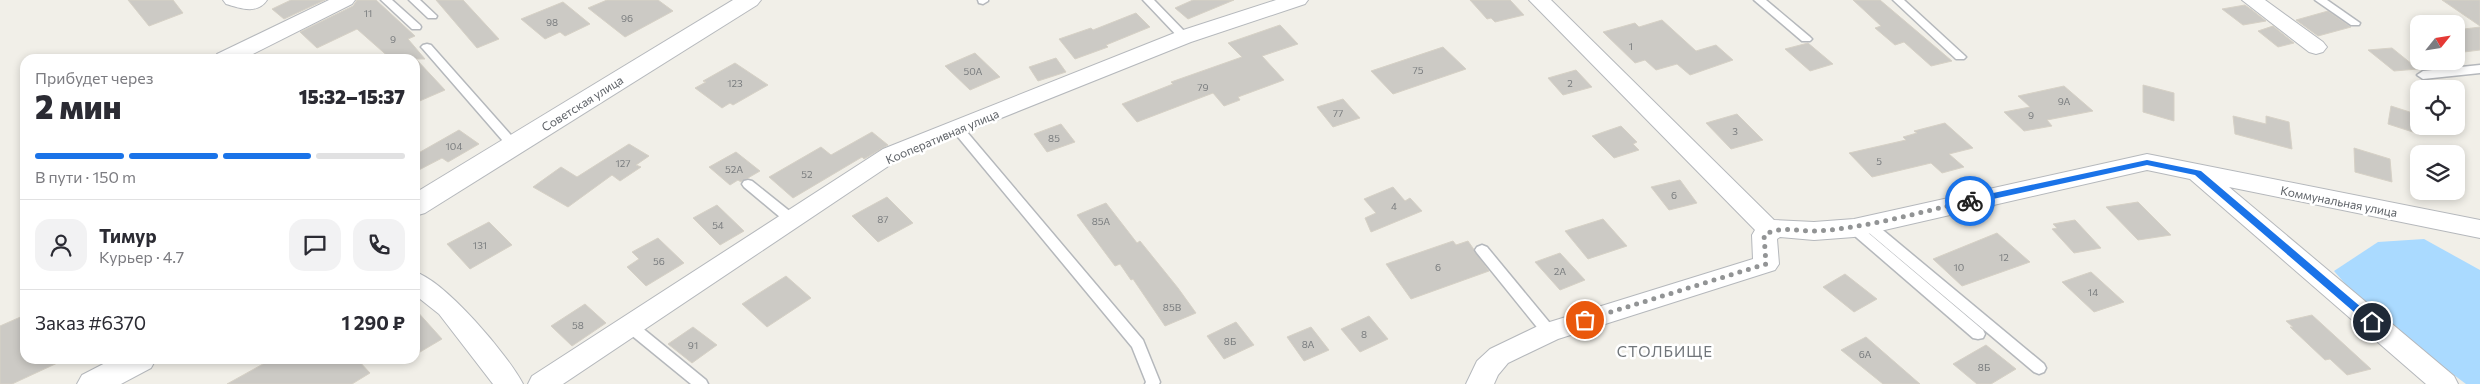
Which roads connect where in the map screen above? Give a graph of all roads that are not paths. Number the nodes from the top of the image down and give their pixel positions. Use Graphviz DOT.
graph roads {
  1 [pos="233,0"];
  2 [pos="257,0"];
  3 [pos="345,0"];
  4 [pos="386,0"];
  5 [pos="414,0"];
  6 [pos="749,0"];
  7 [pos="1148,0"];
  8 [pos="1298,0"];
  9 [pos="1539,0"];
  10 [pos="1760,0"];
  11 [pos="1898,0"];
  12 [pos="2252,0"];
  13 [pos="2320,0"];
  14 [pos="432,16"];
  15 [pos="2356,22"];
  16 [pos="416,27"];
  17 [pos="1184,37"];
  18 [pos="1806,39"];
  19 [pos="427,47"];
  20 [pos="2316,47"];
  21 [pos="235,54"];
  22 [pos="1960,57"];
  23 [pos="2480,69"];
  24 [pos="2423,75"];
  25 [pos="957,128"];
  26 [pos="513,145"];
  27 [pos="2198,172"];
  28 [pos="748,184"];
  29 [pos="420,203"];
  30 [pos="792,220"];
  31 [pos="1860,226"];
  32 [pos="2480,229"];
  33 [pos="1771,231"];
  34 [pos="1482,250"];
  35 [pos="420,285"];
  36 [pos="630,326"];
  37 [pos="1549,332"];
  38 [pos="1978,334"];
  39 [pos="131,364"];
  40 [pos="2039,368"];
  41 [pos="93,384"];
  42 [pos="508,384"];
  43 [pos="542,384"];
  44 [pos="702,384"];
  45 [pos="1152,384"];
  46 [pos="1480,384"];
  47 [pos="2444,384"];
  1 -- 2 [label="street"];
  3 -- 21 [label="street"];
  4 -- 16 [label="lane"];
  5 -- 14 [label="lane"];
  6 -- 26 [label="street, Советская улица"];
  7 -- 17 [label="lane"];
  8 -- 17 [label="street, Кооперативная улица"];
  9 -- 33 [label="street"];
  10 -- 18 [label="lane"];
  11 -- 22 [label="lane"];
  12 -- 20 [label="street"];
  13 -- 15 [label="lane"];
  17 -- 25 [label="street, Кооперативная улица"];
  19 -- 26 [label="lane"];
  23 -- 24 [label="lane"];
  25 -- 30 [label="street, Кооперативная улица"];
  25 -- 45 [label="lane"];
  26 -- 29 [label="street, Советская улица"];
  27 -- 31 [label="street, Коммунальная улица"];
  27 -- 32 [label="street, Коммунальная улица"];
  27 -- 47 [label="street, Коммунальная улица"];
  28 -- 30 [label="lane"];
  30 -- 36 [label="street, Кооперативная улица"];
  31 -- 33 [label="street, Коммунальная улица"];
  31 -- 38 [label="lane"];
  31 -- 40 [label="lane"];
  33 -- 37 [label="street"];
  34 -- 37 [label="lane"];
  35 -- 42 [label="street"];
  36 -- 43 [label="street, Кооперативная улица"];
  36 -- 44 [label="lane"];
  37 -- 46 [label="street"];
  39 -- 41 [label="street"];
}
